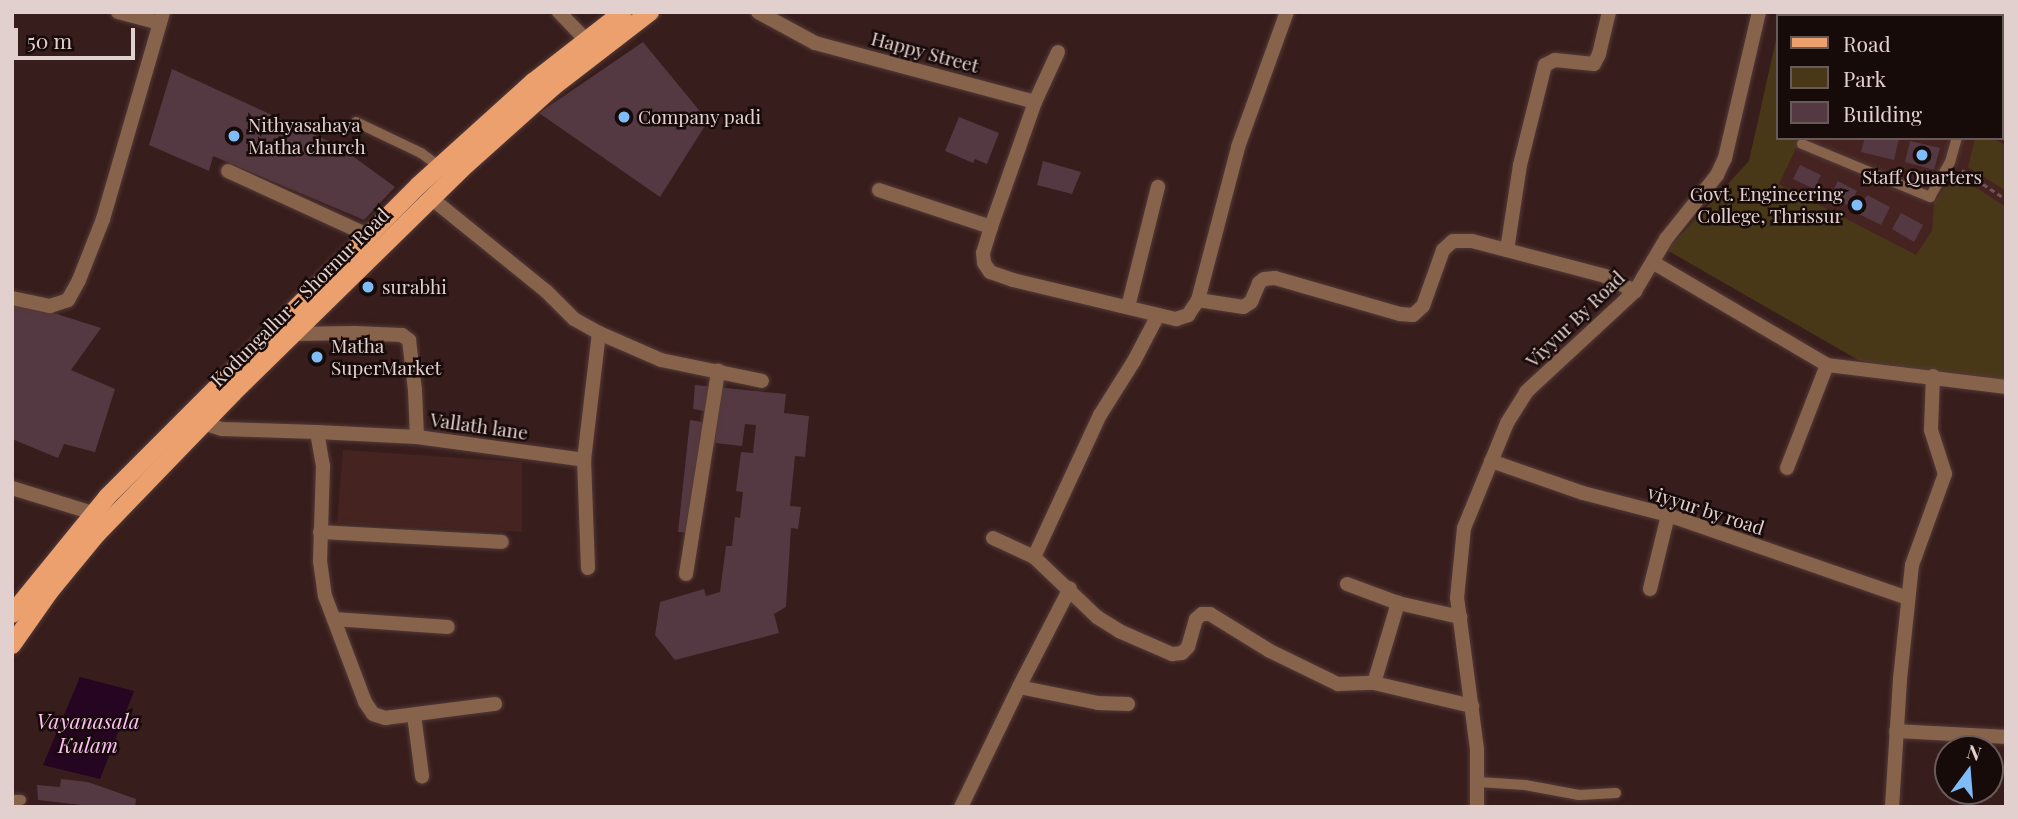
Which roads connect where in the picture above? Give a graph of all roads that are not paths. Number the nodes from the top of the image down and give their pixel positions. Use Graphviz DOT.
graph roads {
  1 [pos="118,12"];
  2 [pos="559,12"];
  3 [pos="623,12"];
  4 [pos="650,12"];
  5 [pos="758,12"];
  6 [pos="1287,12"];
  7 [pos="1609,12"];
  8 [pos="1759,12"];
  9 [pos="161,18"];
  10 [pos="586,40"];
  11 [pos="1058,52"];
  12 [pos="1035,102"];
  13 [pos="356,122"];
  14 [pos="1956,140"];
  15 [pos="1802,144"];
  16 [pos="439,166"];
  17 [pos="228,171"];
  18 [pos="1158,187"];
  19 [pos="879,190"];
  20 [pos="432,198"];
  21 [pos="991,227"];
  22 [pos="368,235"];
  23 [pos="1507,250"];
  24 [pos="1654,263"];
  25 [pos="1635,291"];
  26 [pos="12,298"];
  27 [pos="1198,300"];
  28 [pos="1128,307"];
  29 [pos="1158,315"];
  30 [pos="599,333"];
  31 [pos="292,334"];
  32 [pos="1827,365"];
  33 [pos="718,371"];
  34 [pos="1933,376"];
  35 [pos="762,381"];
  36 [pos="2006,387"];
  37 [pos="203,423"];
  38 [pos="317,432"];
  39 [pos="417,437"];
  40 [pos="584,460"];
  41 [pos="1491,461"];
  42 [pos="1787,468"];
  43 [pos="12,488"];
  44 [pos="93,513"];
  45 [pos="1668,515"];
  46 [pos="320,532"];
  47 [pos="993,538"];
  48 [pos="502,542"];
  49 [pos="1034,558"];
  50 [pos="588,568"];
  51 [pos="686,575"];
  52 [pos="1347,584"];
  53 [pos="1070,589"];
  54 [pos="1650,589"];
  55 [pos="1908,598"];
  56 [pos="1398,603"];
  57 [pos="12,614"];
  58 [pos="1460,617"];
  59 [pos="334,619"];
  60 [pos="447,627"];
  61 [pos="12,645"];
  62 [pos="1374,683"];
  63 [pos="1019,687"];
  64 [pos="495,704"];
  65 [pos="1128,704"];
  66 [pos="1472,706"];
  67 [pos="414,715"];
  68 [pos="1896,732"];
  69 [pos="2006,737"];
  70 [pos="422,776"];
  71 [pos="1478,782"];
  72 [pos="1616,793"];
  73 [pos="961,807"];
  74 [pos="1477,807"];
  75 [pos="1892,807"];
  1 -- 9 [label="street"];
  2 -- 10 [label="street"];
  3 -- 10 [label="main road, Kodungallur - Shornur Road"];
  4 -- 20 [label="main road, Kodungallur - Shornur Road"];
  5 -- 12 [label="street, Happy Street"];
  6 -- 27 [label="street"];
  7 -- 23 [label="street"];
  8 -- 24 [label="street, Viyyur By Road"];
  9 -- 26 [label="street"];
  10 -- 16 [label="main road, Kodungallur - Shornur Road"];
  11 -- 12 [label="street"];
  12 -- 21 [label="street"];
  13 -- 16 [label="lane"];
  14 -- 15 [label="lane"];
  16 -- 22 [label="main road, Kodungallur - Shornur Road"];
  17 -- 22 [label="street"];
  18 -- 28 [label="street"];
  19 -- 21 [label="street"];
  20 -- 30 [label="street"];
  20 -- 31 [label="main road, Kodungallur - Shornur Road"];
  21 -- 28 [label="street"];
  22 -- 44 [label="main road, Kodungallur - Shornur Road"];
  23 -- 25 [label="street"];
  23 -- 27 [label="street"];
  24 -- 25 [label="street, Viyyur By Road"];
  24 -- 32 [label="street"];
  25 -- 41 [label="street, Viyyur By Road"];
  27 -- 29 [label="street"];
  28 -- 29 [label="street"];
  29 -- 49 [label="street"];
  30 -- 33 [label="street"];
  30 -- 40 [label="street"];
  31 -- 37 [label="main road, Kodungallur - Shornur Road"];
  31 -- 39 [label="street, Vallath lane"];
  32 -- 34 [label="street"];
  32 -- 42 [label="street"];
  33 -- 35 [label="street"];
  33 -- 51 [label="street"];
  34 -- 36 [label="street"];
  34 -- 55 [label="street"];
  37 -- 38 [label="street"];
  37 -- 61 [label="main road, Kodungallur - Shornur Road"];
  38 -- 39 [label="street"];
  38 -- 46 [label="street"];
  39 -- 40 [label="street, Vallath lane"];
  40 -- 50 [label="street"];
  41 -- 45 [label="street, viyyur by road"];
  41 -- 58 [label="street, Viyyur By Road"];
  43 -- 44 [label="street"];
  44 -- 57 [label="main road, Kodungallur - Shornur Road"];
  45 -- 54 [label="street"];
  45 -- 55 [label="street, viyyur by road"];
  46 -- 48 [label="street"];
  46 -- 59 [label="street"];
  47 -- 49 [label="street"];
  49 -- 53 [label="street"];
  52 -- 56 [label="street"];
  53 -- 62 [label="street"];
  53 -- 63 [label="street"];
  55 -- 68 [label="street"];
  56 -- 58 [label="street"];
  56 -- 62 [label="street"];
  58 -- 66 [label="street, Viyyur By Road"];
  59 -- 60 [label="street"];
  59 -- 67 [label="street"];
  62 -- 66 [label="street"];
  63 -- 65 [label="street"];
  63 -- 73 [label="street"];
  64 -- 67 [label="street"];
  66 -- 71 [label="street, Viyyur By Road"];
  67 -- 70 [label="street"];
  68 -- 69 [label="street"];
  68 -- 75 [label="street"];
  71 -- 72 [label="lane"];
  71 -- 74 [label="street, Viyyur By Road"];
}
